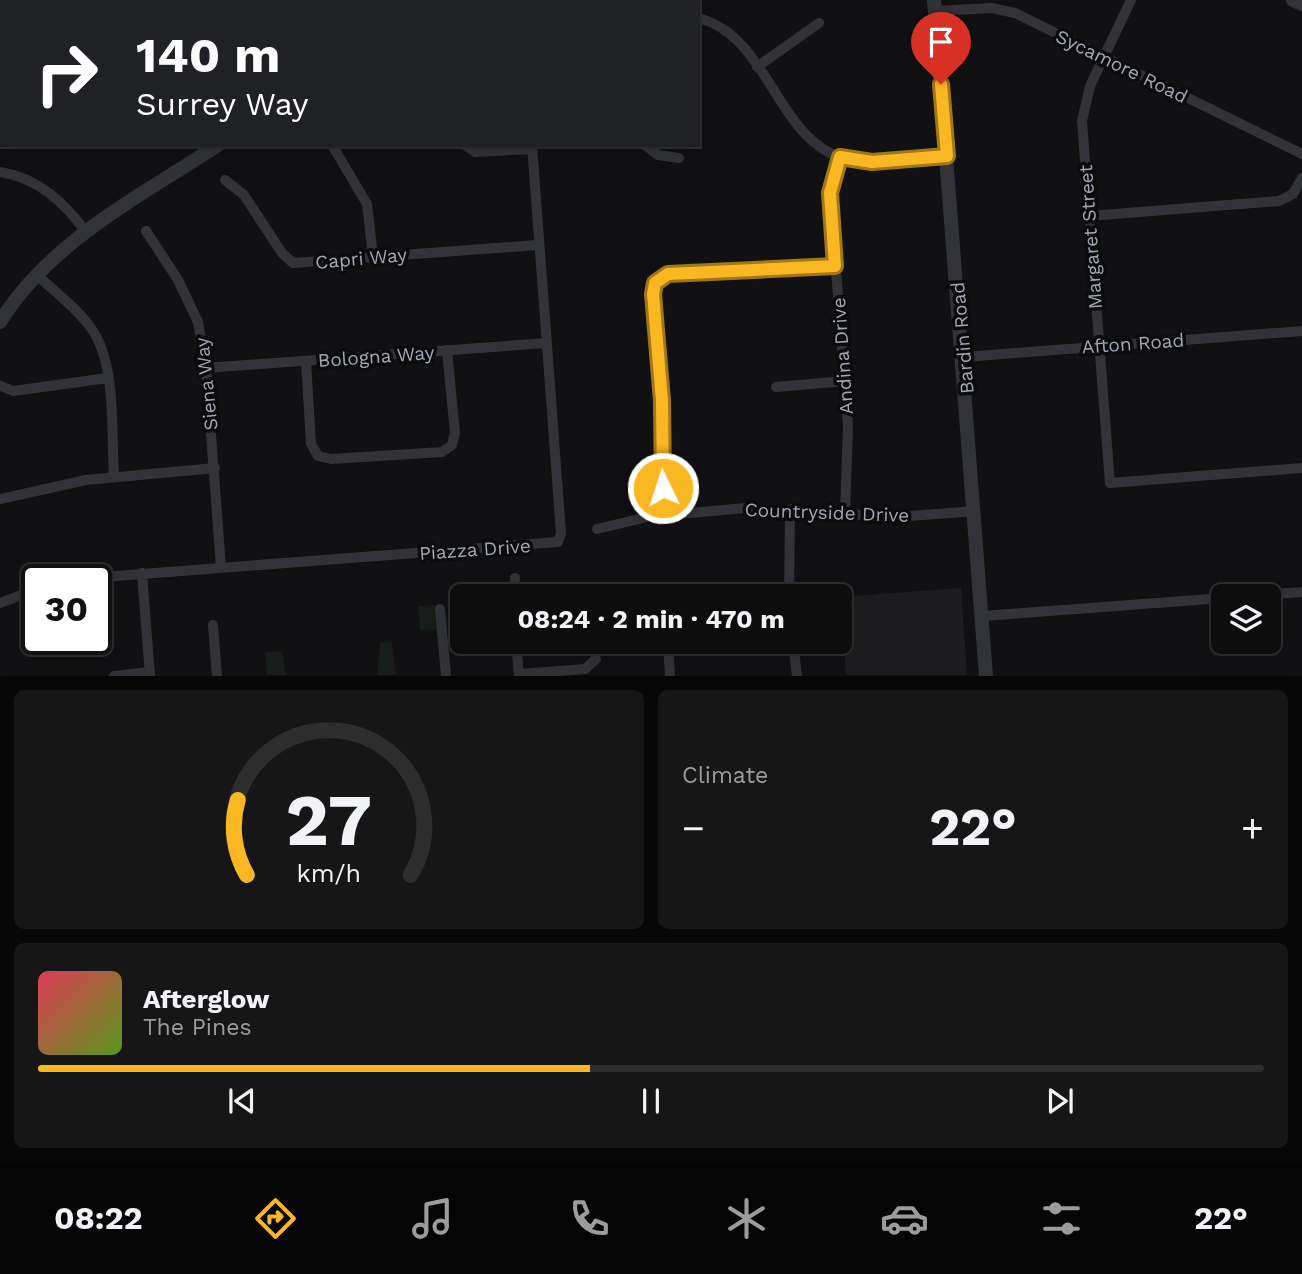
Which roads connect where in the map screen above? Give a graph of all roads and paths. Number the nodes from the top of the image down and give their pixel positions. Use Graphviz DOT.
graph roads {
  1 [pos="1131,0"];
  2 [pos="1293,0"];
  3 [pos="1302,4"];
  4 [pos="934,6"];
  5 [pos="700,19"];
  6 [pos="819,23"];
  7 [pos="1103,56"];
  8 [pos="757,67"];
  9 [pos="215,147"];
  10 [pos="333,147"];
  11 [pos="468,147"];
  12 [pos="532,147"];
  13 [pos="648,147"];
  14 [pos="1302,154"];
  15 [pos="947,156"];
  16 [pos="840,157"];
  17 [pos="679,158"];
  18 [pos="0,173"];
  19 [pos="1302,178"];
  20 [pos="225,180"];
  21 [pos="1089,216"];
  22 [pos="146,231"];
  23 [pos="86,232"];
  24 [pos="537,245"];
  25 [pos="373,257"];
  26 [pos="835,266"];
  27 [pos="37,275"];
  28 [pos="0,322"];
  29 [pos="1302,331"];
  30 [pos="546,343"];
  31 [pos="1098,346"];
  32 [pos="447,350"];
  33 [pos="964,357"];
  34 [pos="306,361"];
  35 [pos="206,368"];
  36 [pos="108,378"];
  37 [pos="845,382"];
  38 [pos="1,386"];
  39 [pos="776,387"];
  40 [pos="215,468"];
  41 [pos="1302,468"];
  42 [pos="114,477"];
  43 [pos="0,499"];
  44 [pos="790,509"];
  45 [pos="975,511"];
  46 [pos="665,514"];
  47 [pos="845,514"];
  48 [pos="597,529"];
  49 [pos="221,567"];
  50 [pos="142,573"];
  51 [pos="112,576"];
  52 [pos="515,578"];
  53 [pos="514,584"];
  54 [pos="789,584"];
  55 [pos="1302,592"];
  56 [pos="1281,594"];
  57 [pos="21,595"];
  58 [pos="1211,599"];
  59 [pos="0,603"];
  60 [pos="440,609"];
  61 [pos="983,616"];
  62 [pos="213,625"];
  63 [pos="517,654"];
  64 [pos="669,654"];
  65 [pos="794,654"];
  66 [pos="596,659"];
  67 [pos="150,674"];
  68 [pos="519,675"];
  69 [pos="114,676"];
  70 [pos="217,676"];
  71 [pos="446,676"];
  72 [pos="670,676"];
  73 [pos="797,676"];
  74 [pos="986,676"];
  1 -- 7 [label="street, Margaret Street"];
  2 -- 3 [label="street"];
  4 -- 7 [label="street, Sycamore Road"];
  4 -- 15 [label="street, Bardin Road"];
  5 -- 8 [label="street"];
  6 -- 8 [label="street"];
  7 -- 14 [label="street, Sycamore Road"];
  7 -- 21 [label="street, Margaret Street"];
  8 -- 16 [label="street"];
  9 -- 23 [label="street"];
  10 -- 25 [label="street"];
  11 -- 12 [label="street"];
  12 -- 24 [label="street, Piazza Drive"];
  13 -- 17 [label="street"];
  15 -- 16 [label="street"];
  15 -- 33 [label="street, Bardin Road"];
  16 -- 26 [label="street, Andina Drive"];
  18 -- 23 [label="street"];
  19 -- 21 [label="street"];
  20 -- 25 [label="street, Capri Way"];
  21 -- 31 [label="street, Margaret Street"];
  22 -- 35 [label="street, Siena Way"];
  23 -- 27 [label="street"];
  24 -- 25 [label="street, Capri Way"];
  24 -- 30 [label="street, Piazza Drive"];
  26 -- 37 [label="street, Andina Drive"];
  26 -- 46 [label="street"];
  27 -- 28 [label="street"];
  27 -- 36 [label="street"];
  29 -- 31 [label="street, Afton Road"];
  30 -- 32 [label="street, Bologna Way"];
  30 -- 49 [label="street, Piazza Drive"];
  31 -- 33 [label="street, Afton Road"];
  31 -- 41 [label="street, Margaret Street"];
  32 -- 34 [label="street, Bologna Way"];
  32 -- 34 [label="street"];
  33 -- 45 [label="street, Bardin Road"];
  34 -- 35 [label="street, Bologna Way"];
  35 -- 40 [label="street, Siena Way"];
  36 -- 38 [label="street"];
  36 -- 42 [label="street"];
  37 -- 39 [label="street"];
  37 -- 47 [label="street, Andina Drive"];
  40 -- 42 [label="street"];
  40 -- 49 [label="street, Siena Way"];
  42 -- 43 [label="street"];
  44 -- 46 [label="street, Countryside Drive"];
  44 -- 47 [label="street, Countryside Drive"];
  44 -- 54 [label="street"];
  45 -- 47 [label="street, Countryside Drive"];
  45 -- 61 [label="street, Bardin Road"];
  46 -- 48 [label="street, Countryside Drive"];
  49 -- 50 [label="street, Piazza Drive"];
  50 -- 51 [label="street, Piazza Drive"];
  50 -- 67 [label="street"];
  52 -- 53 [label="street"];
  55 -- 56 [label="street"];
  57 -- 59 [label="street"];
  58 -- 61 [label="street"];
  60 -- 71 [label="street"];
  61 -- 74 [label="street, Bardin Road"];
  62 -- 70 [label="street"];
  63 -- 68 [label="street"];
  64 -- 72 [label="street"];
  65 -- 73 [label="street"];
  66 -- 68 [label="street"];
  67 -- 69 [label="street"];
}
